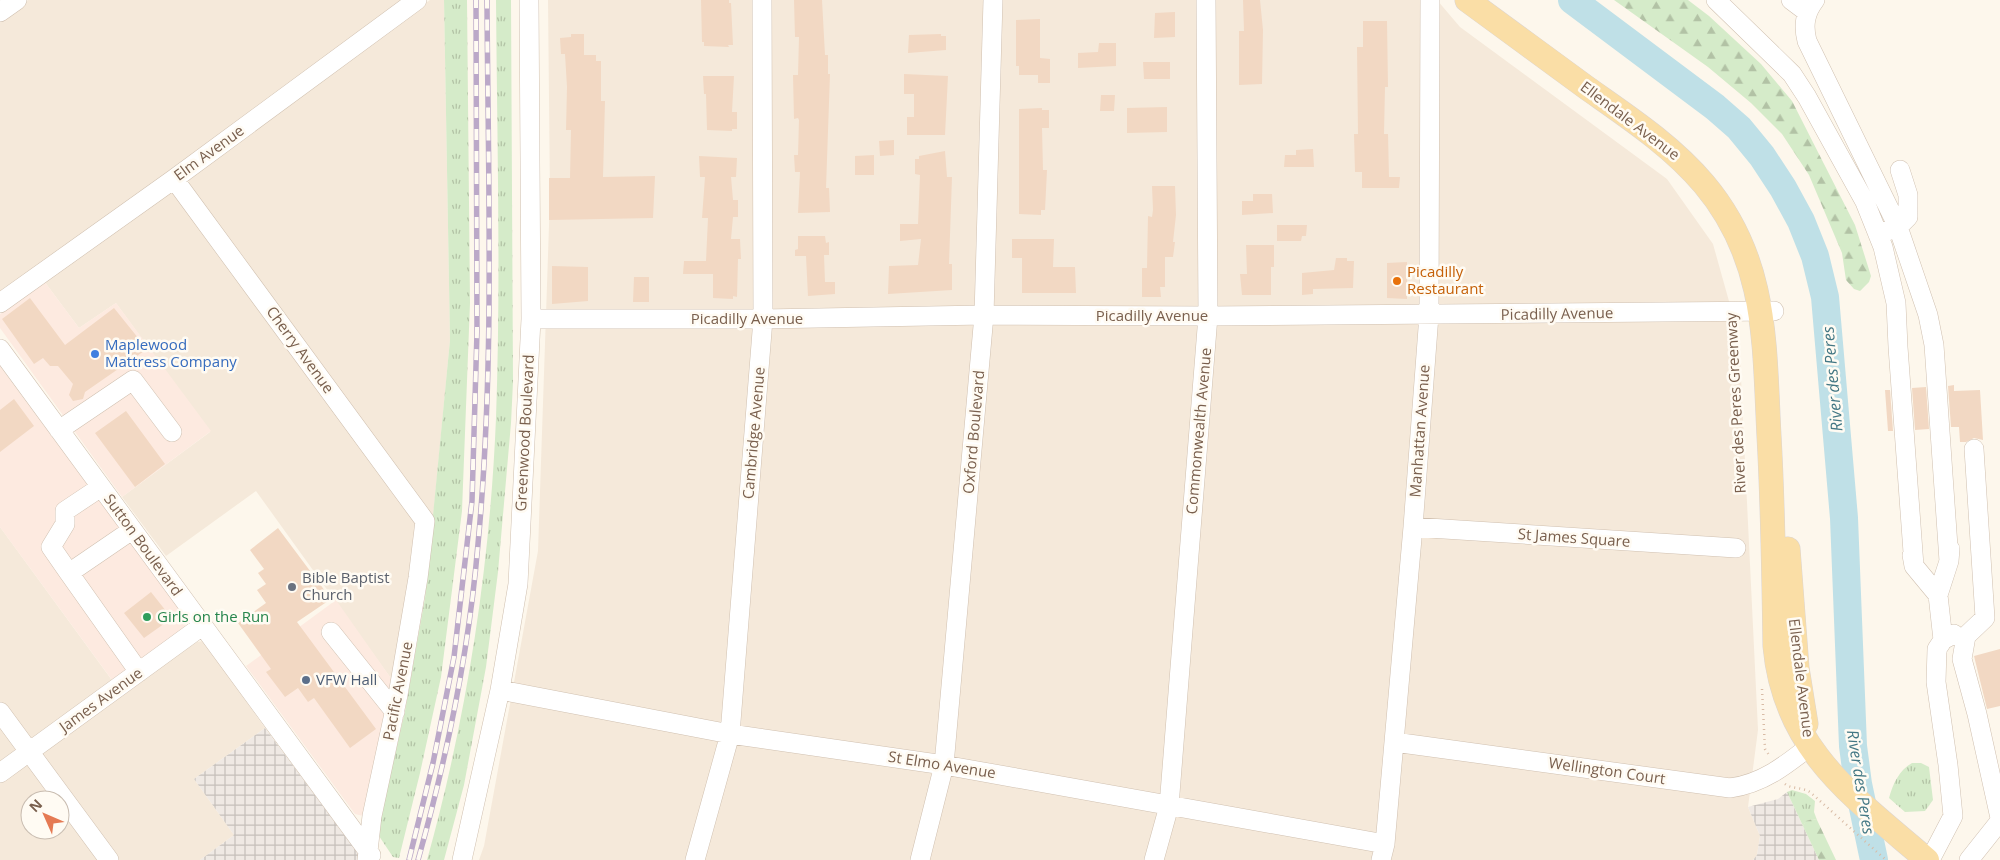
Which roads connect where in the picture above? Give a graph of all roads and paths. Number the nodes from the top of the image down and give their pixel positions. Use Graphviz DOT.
graph roads {
  1 [pos="16,0"];
  2 [pos="417,0"];
  3 [pos="529,0"];
  4 [pos="762,0"];
  5 [pos="993,0"];
  6 [pos="1206,0"];
  7 [pos="1430,0"];
  8 [pos="1468,0"];
  9 [pos="1490,0"];
  10 [pos="1716,0"];
  11 [pos="1791,0"];
  12 [pos="1811,6"];
  13 [pos="0,12"];
  14 [pos="1900,170"];
  15 [pos="174,179"];
  16 [pos="1898,227"];
  17 [pos="1878,234"];
  18 [pos="0,303"];
  19 [pos="1767,311"];
  20 [pos="984,315"];
  21 [pos="1429,315"];
  22 [pos="1208,316"];
  23 [pos="531,319"];
  24 [pos="763,319"];
  25 [pos="0,349"];
  26 [pos="59,430"];
  27 [pos="172,432"];
  28 [pos="1974,449"];
  29 [pos="100,487"];
  30 [pos="425,521"];
  31 [pos="1412,527"];
  32 [pos="132,530"];
  33 [pos="1736,548"];
  34 [pos="69,573"];
  35 [pos="1938,595"];
  36 [pos="202,626"];
  37 [pos="331,632"];
  38 [pos="1966,636"];
  39 [pos="1943,640"];
  40 [pos="139,672"];
  41 [pos="1762,684"];
  42 [pos="500,690"];
  43 [pos="0,712"];
  44 [pos="395,712"];
  45 [pos="730,734"];
  46 [pos="1394,742"];
  47 [pos="1811,748"];
  48 [pos="29,752"];
  49 [pos="1770,756"];
  50 [pos="944,764"];
  51 [pos="0,773"];
  52 [pos="1785,783"];
  53 [pos="1169,806"];
  54 [pos="2000,819"];
  55 [pos="1383,852"];
  56 [pos="370,857"];
  57 [pos="109,860"];
  58 [pos="462,860"];
  59 [pos="696,860"];
  60 [pos="920,860"];
  61 [pos="1154,860"];
  62 [pos="1886,860"];
  63 [pos="1928,860"];
  64 [pos="1970,860"];
  1 -- 13 [label="street"];
  2 -- 15 [label="street, Elm Avenue"];
  3 -- 23 [label="street, Greenwood Boulevard"];
  4 -- 24 [label="street, Cambridge Avenue"];
  5 -- 20 [label="street, Oxford Boulevard"];
  6 -- 22 [label="street, Commonwealth Avenue"];
  7 -- 21 [label="street, Manhattan Avenue"];
  8 -- 19 [label="main road, Ellendale Avenue"];
  9 -- 19 [label="main road, Ellendale Avenue"];
  10 -- 17 [label="street"];
  11 -- 12 [label="street"];
  12 -- 16 [label="street"];
  14 -- 16 [label="street"];
  15 -- 18 [label="street, Elm Avenue"];
  15 -- 30 [label="street, Cherry Avenue"];
  16 -- 17 [label="street"];
  16 -- 35 [label="street"];
  17 -- 35 [label="street"];
  19 -- 21 [label="street, Picadilly Avenue"];
  19 -- 47 [label="main road, Ellendale Avenue"];
  20 -- 22 [label="street, Picadilly Avenue"];
  20 -- 24 [label="street, Picadilly Avenue"];
  20 -- 50 [label="street, Oxford Boulevard"];
  21 -- 22 [label="street, Picadilly Avenue"];
  21 -- 31 [label="street, Manhattan Avenue"];
  22 -- 53 [label="street, Commonwealth Avenue"];
  23 -- 24 [label="street, Picadilly Avenue"];
  23 -- 42 [label="street, Greenwood Boulevard"];
  24 -- 45 [label="street, Cambridge Avenue"];
  25 -- 26 [label="street, Sutton Boulevard"];
  26 -- 27 [label="street"];
  26 -- 29 [label="street, Sutton Boulevard"];
  28 -- 38 [label="street"];
  29 -- 32 [label="street, Sutton Boulevard"];
  29 -- 34 [label="street"];
  30 -- 44 [label="street, Pacific Avenue"];
  31 -- 33 [label="street, St James Square"];
  31 -- 46 [label="street, Manhattan Avenue"];
  32 -- 34 [label="street"];
  32 -- 36 [label="street, Sutton Boulevard"];
  34 -- 40 [label="street"];
  35 -- 39 [label="street"];
  36 -- 40 [label="street, James Avenue"];
  36 -- 56 [label="street, Sutton Boulevard"];
  37 -- 44 [label="street"];
  38 -- 39 [label="street"];
  38 -- 54 [label="street"];
  39 -- 63 [label="street"];
  40 -- 48 [label="street, James Avenue"];
  41 -- 49 [label="path"];
  42 -- 45 [label="street, St Elmo Avenue"];
  42 -- 58 [label="street, Greenwood Boulevard"];
  43 -- 48 [label="street"];
  44 -- 56 [label="street, Pacific Avenue"];
  45 -- 50 [label="street, St Elmo Avenue"];
  45 -- 59 [label="street, Cambridge Avenue"];
  46 -- 47 [label="street, Wellington Court"];
  46 -- 55 [label="street, Manhattan Avenue"];
  47 -- 63 [label="main road"];
  48 -- 51 [label="street, James Avenue"];
  48 -- 57 [label="street"];
  50 -- 53 [label="street, St Elmo Avenue"];
  50 -- 60 [label="street, Oxford Boulevard"];
  52 -- 62 [label="path"];
  53 -- 55 [label="street, St Elmo Avenue"];
  53 -- 61 [label="street, Commonwealth Avenue"];
  54 -- 64 [label="street"];
}
